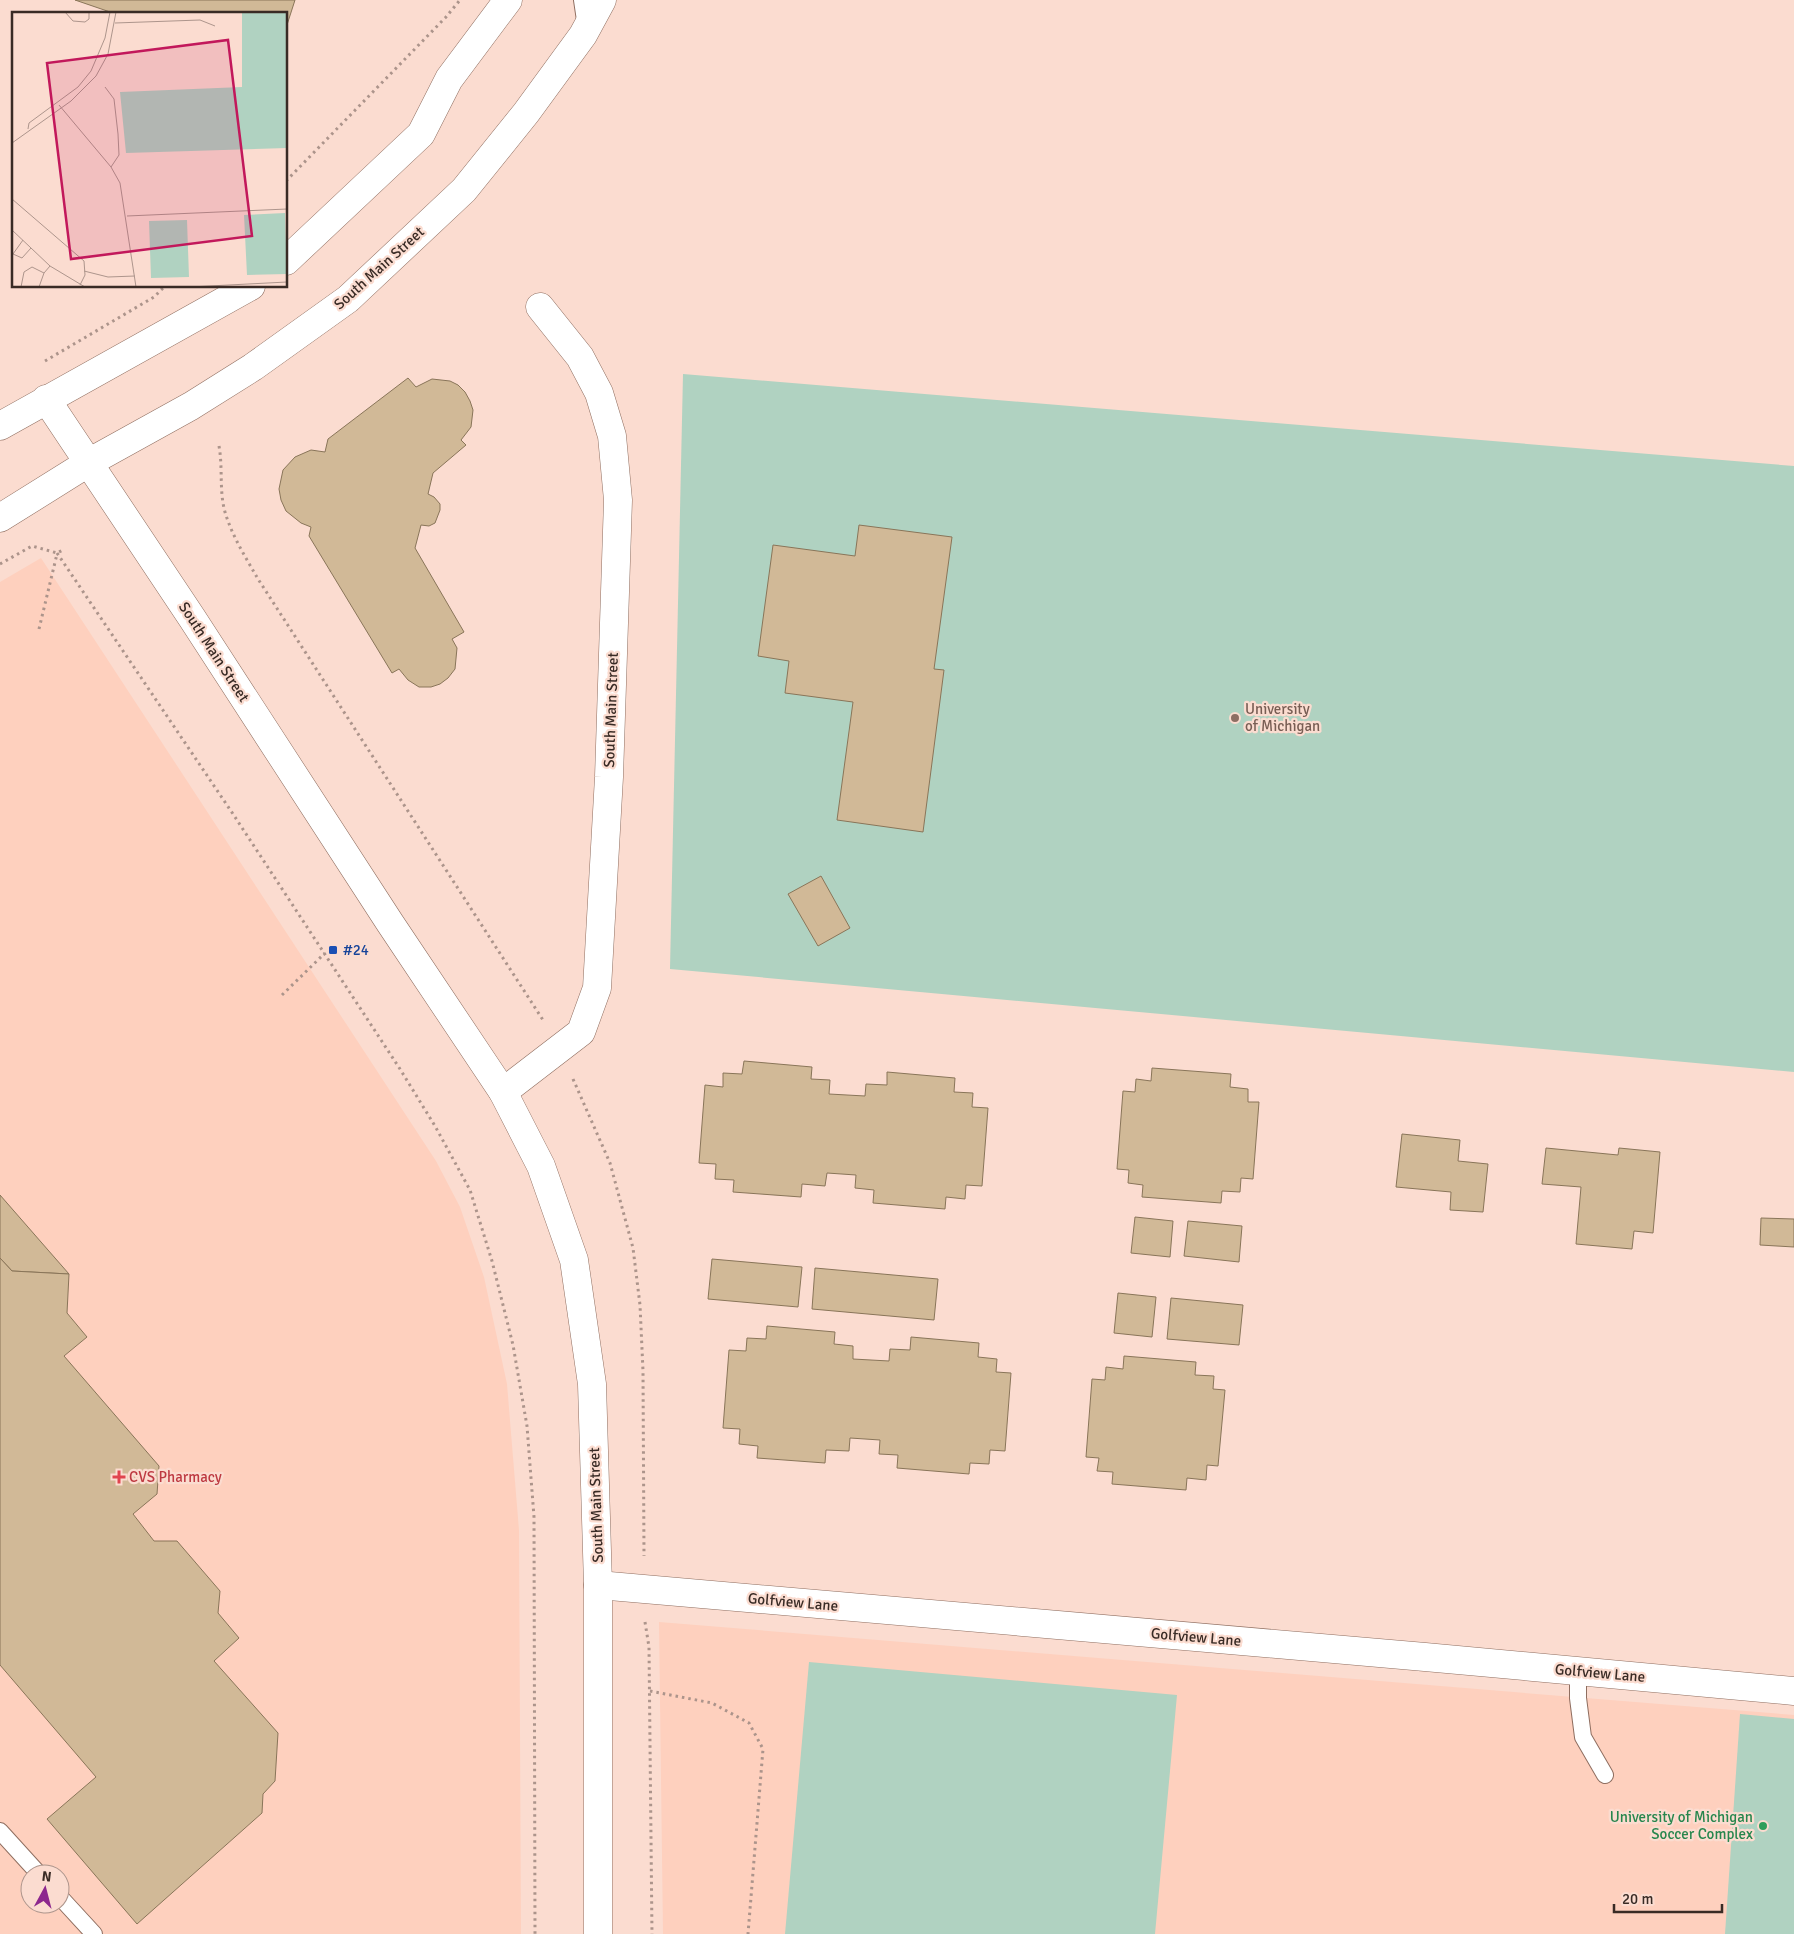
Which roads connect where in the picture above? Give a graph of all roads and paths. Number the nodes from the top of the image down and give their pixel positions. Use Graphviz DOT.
graph roads {
  1 [pos="460,0"];
  2 [pos="508,0"];
  3 [pos="582,0"];
  4 [pos="602,0"];
  5 [pos="586,29"];
  6 [pos="288,180"];
  7 [pos="288,259"];
  8 [pos="163,288"];
  9 [pos="247,288"];
  10 [pos="540,307"];
  11 [pos="43,362"];
  12 [pos="46,399"];
  13 [pos="0,426"];
  14 [pos="88,463"];
  15 [pos="0,518"];
  16 [pos="62,550"];
  17 [pos="57,553"];
  18 [pos="0,564"];
  19 [pos="39,629"];
  20 [pos="325,953"];
  21 [pos="282,995"];
  22 [pos="503,1092"];
  23 [pos="598,1585"];
  24 [pos="1578,1672"];
  25 [pos="1794,1691"];
  26 [pos="650,1692"];
  27 [pos="1605,1775"];
  28 [pos="0,1831"];
  29 [pos="30,1864"];
  30 [pos="70,1908"];
  31 [pos="94,1934"];
  32 [pos="535,1934"];
  33 [pos="598,1934"];
  34 [pos="748,1934"];
  1 -- 6 [label="path"];
  2 -- 7 [label="street"];
  3 -- 5 [label="lane"];
  4 -- 5 [label="street, South Main Street"];
  5 -- 14 [label="street, South Main Street"];
  8 -- 11 [label="path"];
  9 -- 12 [label="street"];
  10 -- 22 [label="street, South Main Street"];
  12 -- 13 [label="street"];
  12 -- 14 [label="street, South Main Street"];
  14 -- 15 [label="street"];
  14 -- 22 [label="street, South Main Street"];
  16 -- 17 [label="path"];
  17 -- 18 [label="path"];
  17 -- 19 [label="path"];
  17 -- 20 [label="path"];
  20 -- 21 [label="path"];
  20 -- 32 [label="path"];
  22 -- 23 [label="street, South Main Street"];
  23 -- 24 [label="street, Golfview Lane"];
  23 -- 33 [label="street, South Main Street"];
  24 -- 25 [label="street, Golfview Lane"];
  24 -- 27 [label="lane"];
  26 -- 34 [label="path"];
  28 -- 29 [label="lane"];
  30 -- 31 [label="lane"];
}
